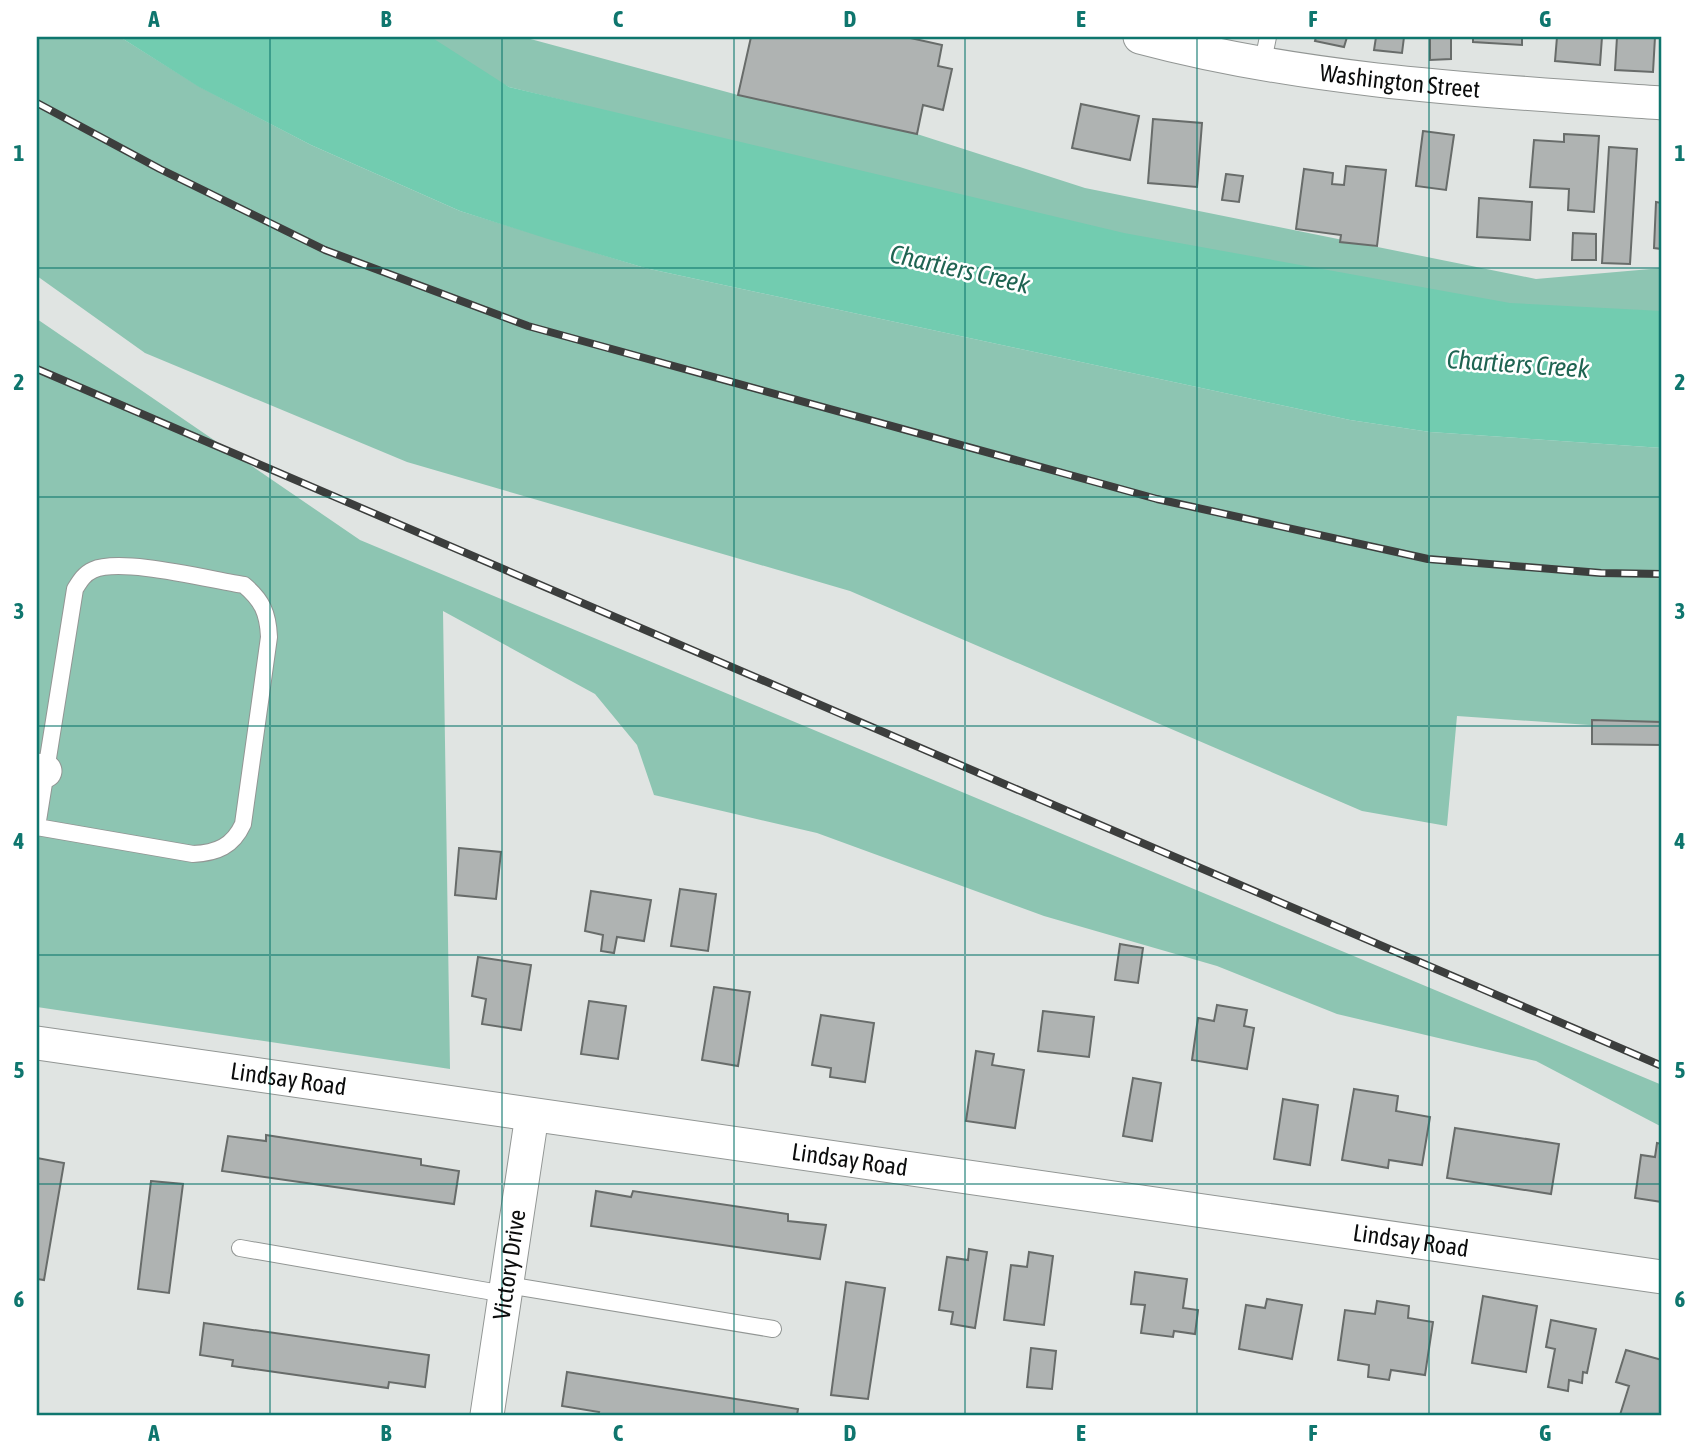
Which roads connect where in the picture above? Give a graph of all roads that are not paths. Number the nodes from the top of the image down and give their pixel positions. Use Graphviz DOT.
graph roads {
  1 [pos="1140,37"];
  2 [pos="1266,49"];
  3 [pos="1662,103"];
  4 [pos="41,771"];
  5 [pos="37,828"];
  6 [pos="37,1043"];
  7 [pos="533,1115"];
  8 [pos="240,1248"];
  9 [pos="1662,1277"];
  10 [pos="506,1289"];
  11 [pos="773,1329"];
  12 [pos="487,1415"];
  1 -- 2 [label="street, Washington Street"];
  2 -- 3 [label="street, Washington Street"];
  4 -- 5 [label="lane"];
  4 -- 5 [label="lane"];
  6 -- 7 [label="street, Lindsay Road"];
  7 -- 9 [label="street, Lindsay Road"];
  7 -- 10 [label="street, Victory Drive"];
  8 -- 10 [label="lane"];
  10 -- 11 [label="lane"];
  10 -- 12 [label="street, Victory Drive"];
}
